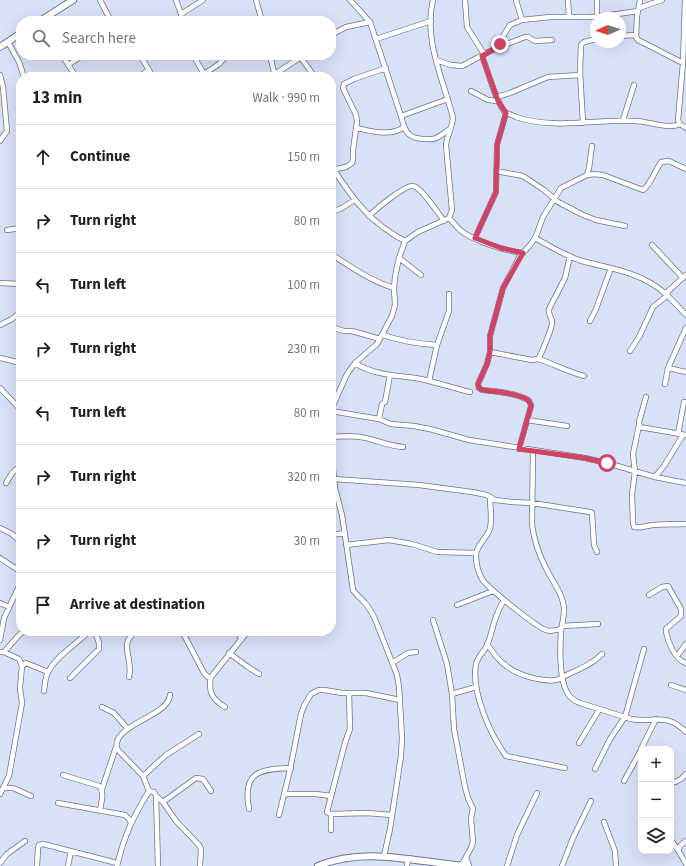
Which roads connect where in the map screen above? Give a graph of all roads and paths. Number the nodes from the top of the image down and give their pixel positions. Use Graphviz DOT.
graph roads {
  1 [pos="73,0"];
  2 [pos="100,0"];
  3 [pos="176,0"];
  4 [pos="203,0"];
  5 [pos="256,0"];
  6 [pos="350,0"];
  7 [pos="433,0"];
  8 [pos="465,0"];
  9 [pos="516,0"];
  10 [pos="568,0"];
  11 [pos="597,0"];
  12 [pos="640,0"];
  13 [pos="662,0"];
  14 [pos="685,0"];
  15 [pos="638,10"];
  16 [pos="597,12"];
  17 [pos="626,12"];
  18 [pos="181,14"];
  19 [pos="49,16"];
  20 [pos="109,16"];
  21 [pos="261,16"];
  22 [pos="569,17"];
  23 [pos="590,17"];
  24 [pos="522,20"];
  25 [pos="431,21"];
  26 [pos="370,22"];
  27 [pos="336,32"];
  28 [pos="635,35"];
  29 [pos="16,36"];
  30 [pos="626,36"];
  31 [pos="376,38"];
  32 [pos="552,40"];
  33 [pos="590,40"];
  34 [pos="8,42"];
  35 [pos="500,44"];
  36 [pos="0,48"];
  37 [pos="483,55"];
  38 [pos="16,57"];
  39 [pos="18,60"];
  40 [pos="65,60"];
  41 [pos="75,60"];
  42 [pos="143,60"];
  43 [pos="197,60"];
  44 [pos="223,60"];
  45 [pos="271,60"];
  46 [pos="297,60"];
  47 [pos="305,60"];
  48 [pos="436,60"];
  49 [pos="683,63"];
  50 [pos="68,65"];
  51 [pos="386,68"];
  52 [pos="148,70"];
  53 [pos="22,72"];
  54 [pos="73,72"];
  55 [pos="145,72"];
  56 [pos="203,72"];
  57 [pos="207,72"];
  58 [pos="274,72"];
  59 [pos="279,72"];
  60 [pos="312,72"];
  61 [pos="0,75"];
  62 [pos="580,75"];
  63 [pos="634,85"];
  64 [pos="471,92"];
  65 [pos="448,99"];
  66 [pos="497,99"];
  67 [pos="506,113"];
  68 [pos="401,116"];
  69 [pos="623,120"];
  70 [pos="583,123"];
  71 [pos="680,124"];
  72 [pos="404,127"];
  73 [pos="356,128"];
  74 [pos="686,128"];
  75 [pos="450,129"];
  76 [pos="0,141"];
  77 [pos="592,146"];
  78 [pos="336,169"];
  79 [pos="686,169"];
  80 [pos="496,172"];
  81 [pos="336,175"];
  82 [pos="587,175"];
  83 [pos="553,199"];
  84 [pos="355,200"];
  85 [pos="336,210"];
  86 [pos="369,216"];
  87 [pos="450,218"];
  88 [pos="444,221"];
  89 [pos="625,226"];
  90 [pos="16,229"];
  91 [pos="7,230"];
  92 [pos="475,238"];
  93 [pos="535,238"];
  94 [pos="405,241"];
  95 [pos="652,245"];
  96 [pos="523,253"];
  97 [pos="570,256"];
  98 [pos="336,257"];
  99 [pos="399,258"];
  100 [pos="611,268"];
  101 [pos="421,275"];
  102 [pos="684,276"];
  103 [pos="0,283"];
  104 [pos="16,284"];
  105 [pos="394,288"];
  106 [pos="449,294"];
  107 [pos="667,294"];
  108 [pos="686,315"];
  109 [pos="16,316"];
  110 [pos="590,321"];
  111 [pos="0,324"];
  112 [pos="686,328"];
  113 [pos="336,329"];
  114 [pos="382,337"];
  115 [pos="437,345"];
  116 [pos="630,351"];
  117 [pos="490,352"];
  118 [pos="0,358"];
  119 [pos="538,359"];
  120 [pos="16,362"];
  121 [pos="355,363"];
  122 [pos="668,368"];
  123 [pos="686,372"];
  124 [pos="390,375"];
  125 [pos="584,376"];
  126 [pos="428,381"];
  127 [pos="665,384"];
  128 [pos="0,388"];
  129 [pos="470,392"];
  130 [pos="646,397"];
  131 [pos="336,399"];
  132 [pos="684,402"];
  133 [pos="16,405"];
  134 [pos="336,411"];
  135 [pos="379,420"];
  136 [pos="527,420"];
  137 [pos="639,425"];
  138 [pos="567,426"];
  139 [pos="682,434"];
  140 [pos="336,437"];
  141 [pos="403,447"];
  142 [pos="519,449"];
  143 [pos="534,451"];
  144 [pos="16,469"];
  145 [pos="635,472"];
  146 [pos="655,477"];
  147 [pos="336,480"];
  148 [pos="6,483"];
  149 [pos="686,483"];
  150 [pos="336,490"];
  151 [pos="490,498"];
  152 [pos="532,503"];
  153 [pos="686,524"];
  154 [pos="0,528"];
  155 [pos="345,533"];
  156 [pos="336,534"];
  157 [pos="16,538"];
  158 [pos="346,545"];
  159 [pos="597,552"];
  160 [pos="476,553"];
  161 [pos="0,558"];
  162 [pos="16,569"];
  163 [pos="493,591"];
  164 [pos="16,592"];
  165 [pos="649,595"];
  166 [pos="504,600"];
  167 [pos="0,603"];
  168 [pos="457,605"];
  169 [pos="9,607"];
  170 [pos="433,620"];
  171 [pos="598,624"];
  172 [pos="562,628"];
  173 [pos="17,636"];
  174 [pos="85,636"];
  175 [pos="97,636"];
  176 [pos="130,636"];
  177 [pos="185,636"];
  178 [pos="241,638"];
  179 [pos="0,640"];
  180 [pos="487,644"];
  181 [pos="686,644"];
  182 [pos="644,649"];
  183 [pos="2,652"];
  184 [pos="416,652"];
  185 [pos="229,653"];
  186 [pos="602,654"];
  187 [pos="677,656"];
  188 [pos="392,663"];
  189 [pos="686,663"];
  190 [pos="22,666"];
  191 [pos="48,672"];
  192 [pos="259,674"];
  193 [pos="129,677"];
  194 [pos="211,677"];
  195 [pos="563,677"];
  196 [pos="70,678"];
  197 [pos="671,685"];
  198 [pos="476,688"];
  199 [pos="686,690"];
  200 [pos="44,691"];
  201 [pos="349,693"];
  202 [pos="452,694"];
  203 [pos="170,695"];
  204 [pos="400,700"];
  205 [pos="102,707"];
  206 [pos="225,707"];
  207 [pos="598,710"];
  208 [pos="625,718"];
  209 [pos="656,719"];
  210 [pos="127,728"];
  211 [pos="686,732"];
  212 [pos="199,734"];
  213 [pos="578,743"];
  214 [pos="116,746"];
  215 [pos="642,746"];
  216 [pos="638,755"];
  217 [pos="291,768"];
  218 [pos="565,768"];
  219 [pos="595,769"];
  220 [pos="686,774"];
  221 [pos="63,775"];
  222 [pos="143,776"];
  223 [pos="624,781"];
  224 [pos="675,782"];
  225 [pos="4,788"];
  226 [pos="102,789"];
  227 [pos="149,791"];
  228 [pos="211,791"];
  229 [pos="537,793"];
  230 [pos="0,794"];
  231 [pos="285,794"];
  232 [pos="31,796"];
  233 [pos="156,796"];
  234 [pos="331,796"];
  235 [pos="592,801"];
  236 [pos="163,802"];
  237 [pos="58,803"];
  238 [pos="248,809"];
  239 [pos="100,811"];
  240 [pos="330,814"];
  241 [pos="279,815"];
  242 [pos="392,815"];
  243 [pos="604,822"];
  244 [pos="131,823"];
  245 [pos="331,830"];
  246 [pos="24,841"];
  247 [pos="686,841"];
  248 [pos="674,844"];
  249 [pos="678,850"];
  250 [pos="71,851"];
  251 [pos="384,856"];
  252 [pos="466,857"];
  253 [pos="408,858"];
  254 [pos="0,863"];
  255 [pos="686,864"];
  256 [pos="117,865"];
  257 [pos="37,866"];
  258 [pos="68,866"];
  259 [pos="158,866"];
  260 [pos="200,866"];
  261 [pos="318,866"];
  262 [pos="407,866"];
  263 [pos="461,866"];
  264 [pos="464,866"];
  265 [pos="468,866"];
  266 [pos="507,866"];
  267 [pos="562,866"];
  268 [pos="616,866"];
  1 -- 19 [label="street"];
  2 -- 20 [label="street"];
  3 -- 18 [label="street"];
  4 -- 18 [label="street"];
  5 -- 21 [label="street"];
  6 -- 26 [label="street"];
  7 -- 25 [label="street"];
  8 -- 37 [label="street"];
  9 -- 24 [label="street"];
  10 -- 22 [label="street"];
  11 -- 16 [label="street"];
  12 -- 15 [label="street"];
  13 -- 15 [label="street"];
  14 -- 49 [label="street"];
  15 -- 17 [label="street"];
  15 -- 28 [label="street"];
  22 -- 23 [label="street"];
  22 -- 24 [label="street"];
  24 -- 35 [label="street"];
  25 -- 31 [label="street"];
  25 -- 48 [label="street"];
  26 -- 27 [label="street"];
  26 -- 31 [label="street"];
  28 -- 30 [label="street"];
  28 -- 49 [label="street"];
  29 -- 34 [label="street"];
  31 -- 51 [label="street"];
  32 -- 35 [label="street"];
  33 -- 62 [label="street"];
  34 -- 36 [label="street"];
  34 -- 38 [label="street"];
  35 -- 37 [label="street"];
  37 -- 48 [label="street"];
  37 -- 66 [label="street"];
  39 -- 53 [label="street"];
  40 -- 50 [label="street"];
  41 -- 50 [label="street"];
  42 -- 52 [label="street"];
  43 -- 56 [label="street"];
  44 -- 57 [label="street"];
  45 -- 58 [label="street"];
  46 -- 59 [label="street"];
  47 -- 60 [label="street"];
  48 -- 65 [label="street"];
  49 -- 71 [label="street"];
  50 -- 54 [label="street"];
  51 -- 68 [label="street"];
  51 -- 73 [label="street"];
  52 -- 55 [label="street"];
  61 -- 76 [label="street"];
  62 -- 66 [label="street"];
  62 -- 70 [label="street"];
  63 -- 69 [label="street"];
  64 -- 66 [label="street"];
  65 -- 68 [label="street"];
  65 -- 75 [label="street"];
  66 -- 67 [label="street"];
  67 -- 70 [label="street"];
  67 -- 80 [label="street"];
  68 -- 72 [label="street"];
  69 -- 70 [label="street"];
  69 -- 71 [label="street"];
  71 -- 74 [label="street"];
  72 -- 73 [label="street"];
  72 -- 75 [label="street"];
  73 -- 78 [label="street"];
  75 -- 87 [label="street"];
  77 -- 82 [label="street"];
  79 -- 82 [label="street"];
  80 -- 83 [label="street"];
  80 -- 92 [label="street"];
  81 -- 84 [label="street"];
  82 -- 83 [label="street"];
  83 -- 89 [label="street"];
  83 -- 93 [label="street"];
  84 -- 85 [label="street"];
  84 -- 86 [label="street"];
  86 -- 88 [label="street"];
  86 -- 94 [label="street"];
  87 -- 88 [label="street"];
  87 -- 92 [label="street"];
  88 -- 94 [label="street"];
  90 -- 91 [label="street"];
  92 -- 96 [label="street"];
  93 -- 96 [label="street"];
  93 -- 97 [label="street"];
  94 -- 99 [label="street"];
  95 -- 102 [label="street"];
  96 -- 117 [label="street"];
  97 -- 100 [label="street"];
  97 -- 119 [label="street"];
  98 -- 105 [label="street"];
  99 -- 101 [label="street"];
  99 -- 105 [label="street"];
  100 -- 107 [label="street"];
  100 -- 110 [label="street"];
  102 -- 107 [label="street"];
  103 -- 104 [label="street"];
  105 -- 114 [label="street"];
  106 -- 115 [label="street"];
  107 -- 108 [label="street"];
  107 -- 116 [label="street"];
  109 -- 111 [label="street"];
  112 -- 122 [label="street"];
  113 -- 114 [label="street"];
  114 -- 115 [label="street"];
  114 -- 121 [label="street"];
  115 -- 126 [label="street"];
  117 -- 119 [label="street"];
  117 -- 136 [label="street"];
  118 -- 120 [label="street"];
  119 -- 125 [label="street"];
  121 -- 124 [label="street"];
  121 -- 131 [label="street"];
  122 -- 123 [label="street"];
  122 -- 127 [label="street"];
  124 -- 126 [label="street"];
  124 -- 135 [label="street"];
  126 -- 129 [label="street"];
  128 -- 133 [label="street"];
  130 -- 137 [label="street"];
  132 -- 139 [label="street"];
  134 -- 135 [label="street"];
  135 -- 142 [label="street"];
  136 -- 138 [label="street"];
  136 -- 142 [label="street"];
  137 -- 139 [label="street"];
  137 -- 145 [label="street"];
  139 -- 146 [label="street"];
  140 -- 141 [label="street"];
  142 -- 143 [label="street"];
  143 -- 145 [label="street"];
  143 -- 152 [label="street"];
  144 -- 148 [label="street"];
  145 -- 146 [label="street"];
  145 -- 153 [label="street"];
  146 -- 149 [label="street"];
  147 -- 151 [label="street"];
  150 -- 155 [label="street"];
  151 -- 152 [label="street"];
  151 -- 160 [label="street"];
  152 -- 159 [label="street"];
  152 -- 172 [label="street"];
  154 -- 157 [label="street"];
  155 -- 156 [label="street"];
  155 -- 158 [label="street"];
  158 -- 160 [label="street"];
  158 -- 188 [label="street"];
  160 -- 163 [label="street"];
  161 -- 162 [label="street"];
  163 -- 166 [label="street"];
  163 -- 168 [label="street"];
  164 -- 169 [label="street"];
  165 -- 187 [label="street"];
  166 -- 172 [label="street"];
  166 -- 180 [label="street"];
  167 -- 169 [label="street"];
  169 -- 179 [label="street"];
  170 -- 202 [label="street"];
  171 -- 172 [label="street"];
  172 -- 195 [label="street"];
  173 -- 183 [label="street"];
  174 -- 191 [label="street"];
  175 -- 196 [label="street"];
  176 -- 193 [label="street"];
  177 -- 194 [label="street"];
  178 -- 185 [label="street"];
  180 -- 195 [label="street"];
  180 -- 198 [label="street"];
  181 -- 187 [label="street"];
  182 -- 208 [label="street"];
  183 -- 190 [label="street"];
  184 -- 188 [label="street"];
  185 -- 192 [label="street"];
  185 -- 194 [label="street"];
  186 -- 195 [label="street"];
  187 -- 189 [label="street"];
  188 -- 204 [label="street"];
  190 -- 191 [label="street"];
  190 -- 225 [label="street"];
  191 -- 200 [label="street"];
  194 -- 206 [label="street"];
  195 -- 207 [label="street"];
  197 -- 199 [label="street"];
  198 -- 202 [label="street"];
  198 -- 218 [label="street"];
  201 -- 204 [label="street"];
  201 -- 217 [label="street"];
  201 -- 234 [label="street"];
  202 -- 252 [label="street"];
  203 -- 210 [label="street"];
  204 -- 242 [label="street"];
  205 -- 210 [label="street"];
  207 -- 208 [label="street"];
  207 -- 213 [label="street"];
  208 -- 209 [label="street"];
  208 -- 219 [label="street"];
  209 -- 211 [label="street"];
  209 -- 215 [label="street"];
  210 -- 214 [label="street"];
  212 -- 222 [label="street"];
  214 -- 222 [label="street"];
  214 -- 226 [label="street"];
  216 -- 223 [label="street"];
  217 -- 231 [label="street"];
  217 -- 238 [label="street"];
  220 -- 224 [label="street"];
  221 -- 226 [label="street"];
  222 -- 227 [label="street"];
  225 -- 230 [label="street"];
  225 -- 232 [label="street"];
  226 -- 239 [label="street"];
  227 -- 233 [label="street"];
  227 -- 244 [label="street"];
  228 -- 236 [label="street"];
  229 -- 266 [label="street"];
  231 -- 234 [label="street"];
  231 -- 241 [label="street"];
  233 -- 236 [label="street"];
  233 -- 259 [label="street"];
  234 -- 240 [label="street"];
  235 -- 267 [label="street"];
  236 -- 260 [label="street"];
  237 -- 239 [label="street"];
  239 -- 244 [label="street"];
  240 -- 242 [label="street"];
  240 -- 245 [label="street"];
  242 -- 251 [label="street"];
  243 -- 268 [label="street"];
  244 -- 256 [label="street"];
  246 -- 254 [label="street"];
  247 -- 249 [label="street"];
  248 -- 249 [label="street"];
  249 -- 255 [label="street"];
  250 -- 256 [label="street"];
  250 -- 257 [label="street"];
  250 -- 258 [label="street"];
  251 -- 253 [label="street"];
  251 -- 261 [label="street"];
  252 -- 263 [label="street"];
  252 -- 265 [label="street"];
  253 -- 262 [label="street"];
  253 -- 263 [label="street"];
  263 -- 264 [label="street"];
}
